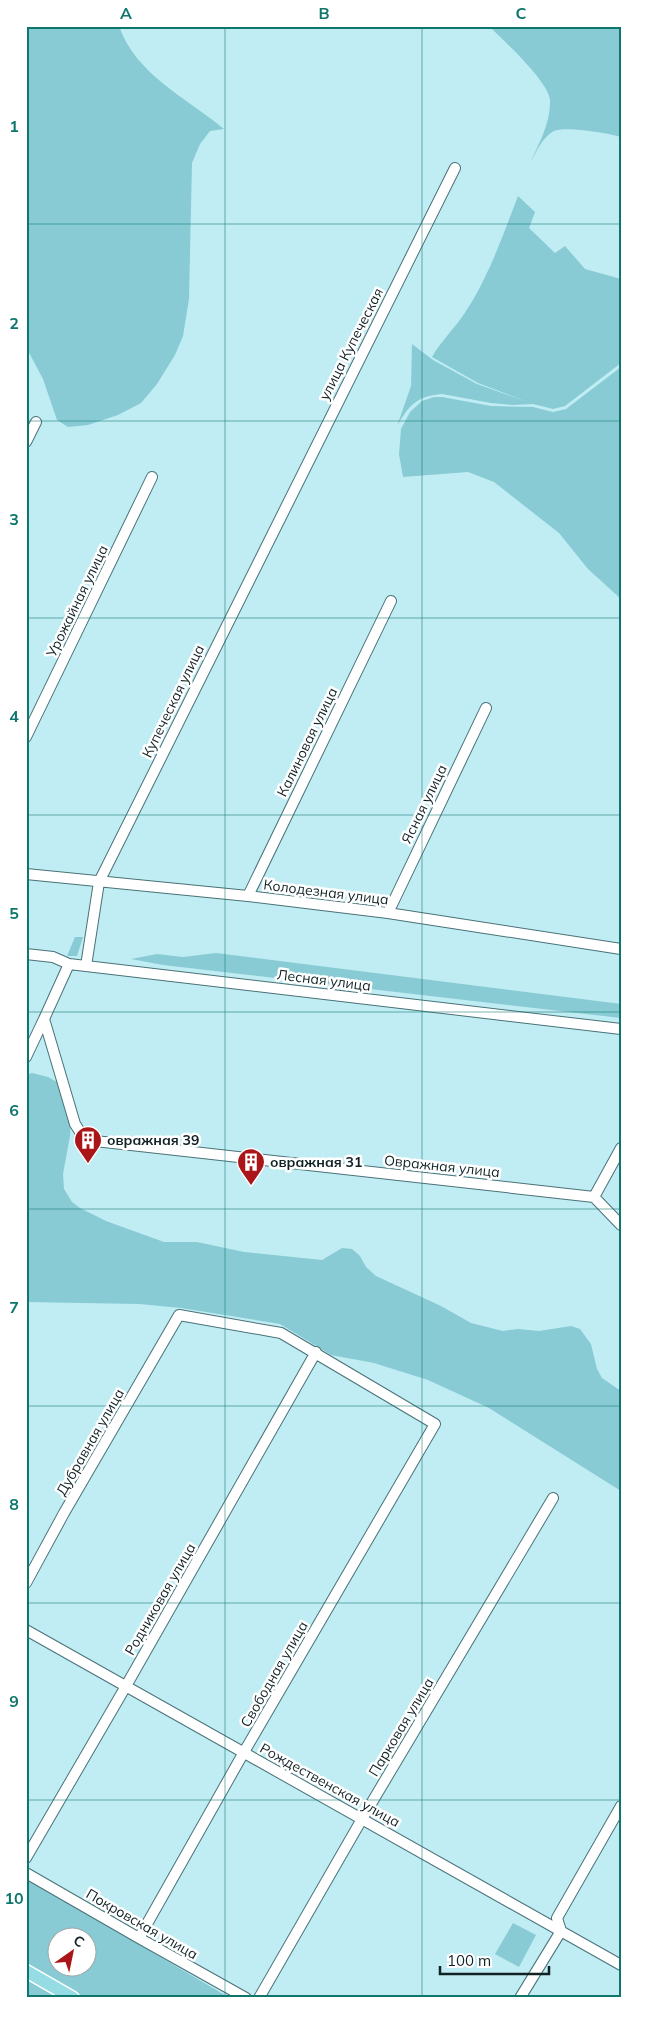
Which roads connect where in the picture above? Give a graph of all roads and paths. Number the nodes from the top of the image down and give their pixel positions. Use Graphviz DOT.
graph roads {
  1 [pos="455,168"];
  2 [pos="36,422"];
  3 [pos="26,442"];
  4 [pos="152,478"];
  5 [pos="273,533"];
  6 [pos="391,600"];
  7 [pos="486,708"];
  8 [pos="26,736"];
  9 [pos="26,874"];
  10 [pos="99,882"];
  11 [pos="248,896"];
  12 [pos="388,913"];
  13 [pos="621,950"];
  14 [pos="26,954"];
  15 [pos="69,964"];
  16 [pos="86,966"];
  17 [pos="44,1019"];
  18 [pos="621,1029"];
  19 [pos="26,1056"];
  20 [pos="621,1148"];
  21 [pos="594,1197"];
  22 [pos="621,1225"];
  23 [pos="316,1352"];
  24 [pos="554,1498"];
  25 [pos="26,1583"];
  26 [pos="26,1630"];
  27 [pos="126,1686"];
  28 [pos="244,1752"];
  29 [pos="621,1806"];
  30 [pos="362,1819"];
  31 [pos="26,1858"];
  32 [pos="26,1873"];
  33 [pos="560,1931"];
  34 [pos="139,1938"];
  35 [pos="621,1965"];
  36 [pos="26,1971"];
  37 [pos="73,1998"];
  38 [pos="246,1998"];
  39 [pos="259,1998"];
  40 [pos="520,1998"];
  1 -- 5 [label="street, улица Купеческая"];
  2 -- 3 [label="street"];
  4 -- 8 [label="street, Урожайная улица"];
  5 -- 10 [label="street, Купеческая улица"];
  6 -- 11 [label="street, Калиновая улица"];
  7 -- 12 [label="street, Ясная улица"];
  9 -- 10 [label="street, Колодезная улица"];
  10 -- 11 [label="street, Колодезная улица"];
  10 -- 16 [label="street, Купеческая улица"];
  11 -- 12 [label="street, Колодезная улица"];
  12 -- 13 [label="street, Колодезная улица"];
  14 -- 15 [label="street, Лесная улица"];
  15 -- 16 [label="street, Лесная улица"];
  15 -- 17 [label="street"];
  16 -- 18 [label="street, Лесная улица"];
  17 -- 19 [label="street"];
  17 -- 21 [label="street, Овражная улица"];
  20 -- 21 [label="street"];
  21 -- 22 [label="street"];
  23 -- 25 [label="street, Дубравная улица"];
  23 -- 27 [label="street, Родниковая улица"];
  23 -- 28 [label="street, Свободная улица"];
  24 -- 30 [label="street, Парковая улица"];
  26 -- 27 [label="street, Рождественская улица"];
  27 -- 28 [label="street, Рождественская улица"];
  27 -- 31 [label="street, Родниковая улица"];
  28 -- 30 [label="street, Рождественская улица"];
  28 -- 34 [label="street, Свободная улица"];
  29 -- 33 [label="street"];
  30 -- 33 [label="street, Рождественская улица"];
  30 -- 39 [label="street, Парковая улица"];
  32 -- 34 [label="street, Покровская улица"];
  33 -- 35 [label="street, Рождественская улица"];
  33 -- 40 [label="street"];
  34 -- 38 [label="street, Покровская улица"];
  36 -- 37 [label="main road"];
}
